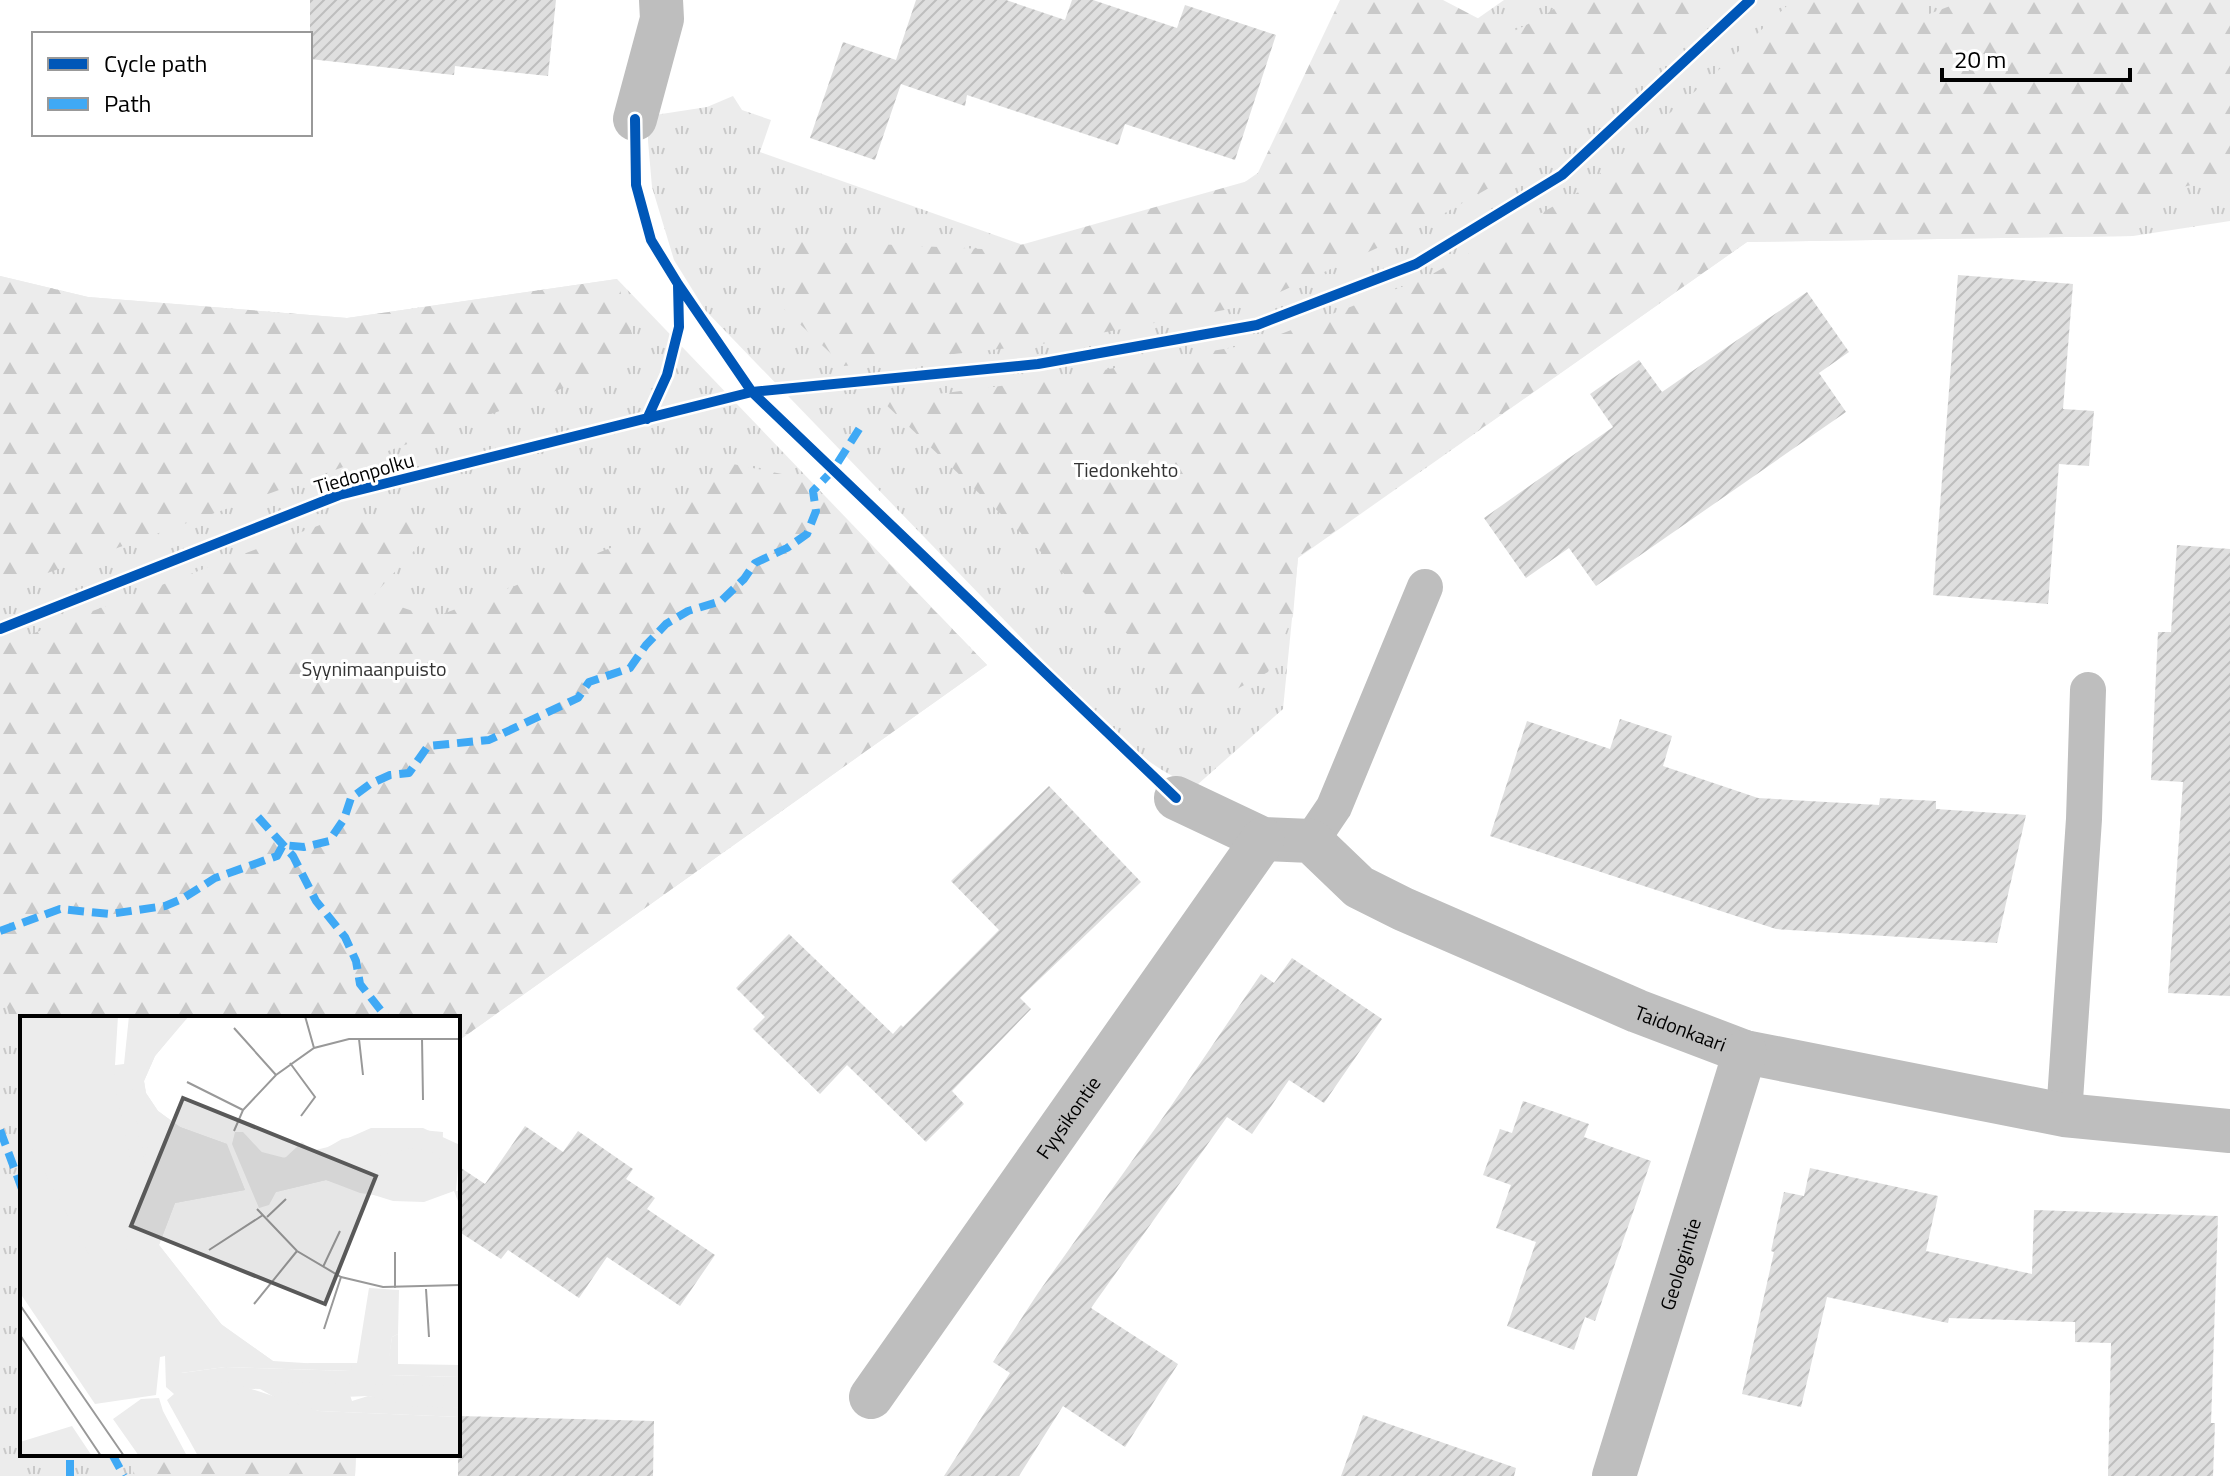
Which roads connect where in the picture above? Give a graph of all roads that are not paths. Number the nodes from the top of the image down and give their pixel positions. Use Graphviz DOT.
graph roads {
  1 [pos="661,0"];
  2 [pos="635,119"];
  3 [pos="1425,587"];
  4 [pos="2088,690"];
  5 [pos="1176,798"];
  6 [pos="1263,839"];
  7 [pos="1311,841"];
  8 [pos="1745,1052"];
  9 [pos="2064,1115"];
  10 [pos="2230,1131"];
  11 [pos="871,1397"];
  12 [pos="1614,1476"];
  1 -- 2 [label="street"];
  3 -- 7 [label="lane"];
  4 -- 9 [label="lane"];
  5 -- 6 [label="street"];
  6 -- 7 [label="street"];
  6 -- 11 [label="street, Fyysikontie"];
  7 -- 8 [label="street, Taidonkaari"];
  8 -- 9 [label="street, Taidonkaari"];
  8 -- 12 [label="street, Geologintie"];
  9 -- 10 [label="street, Taidonkaari"];
}
